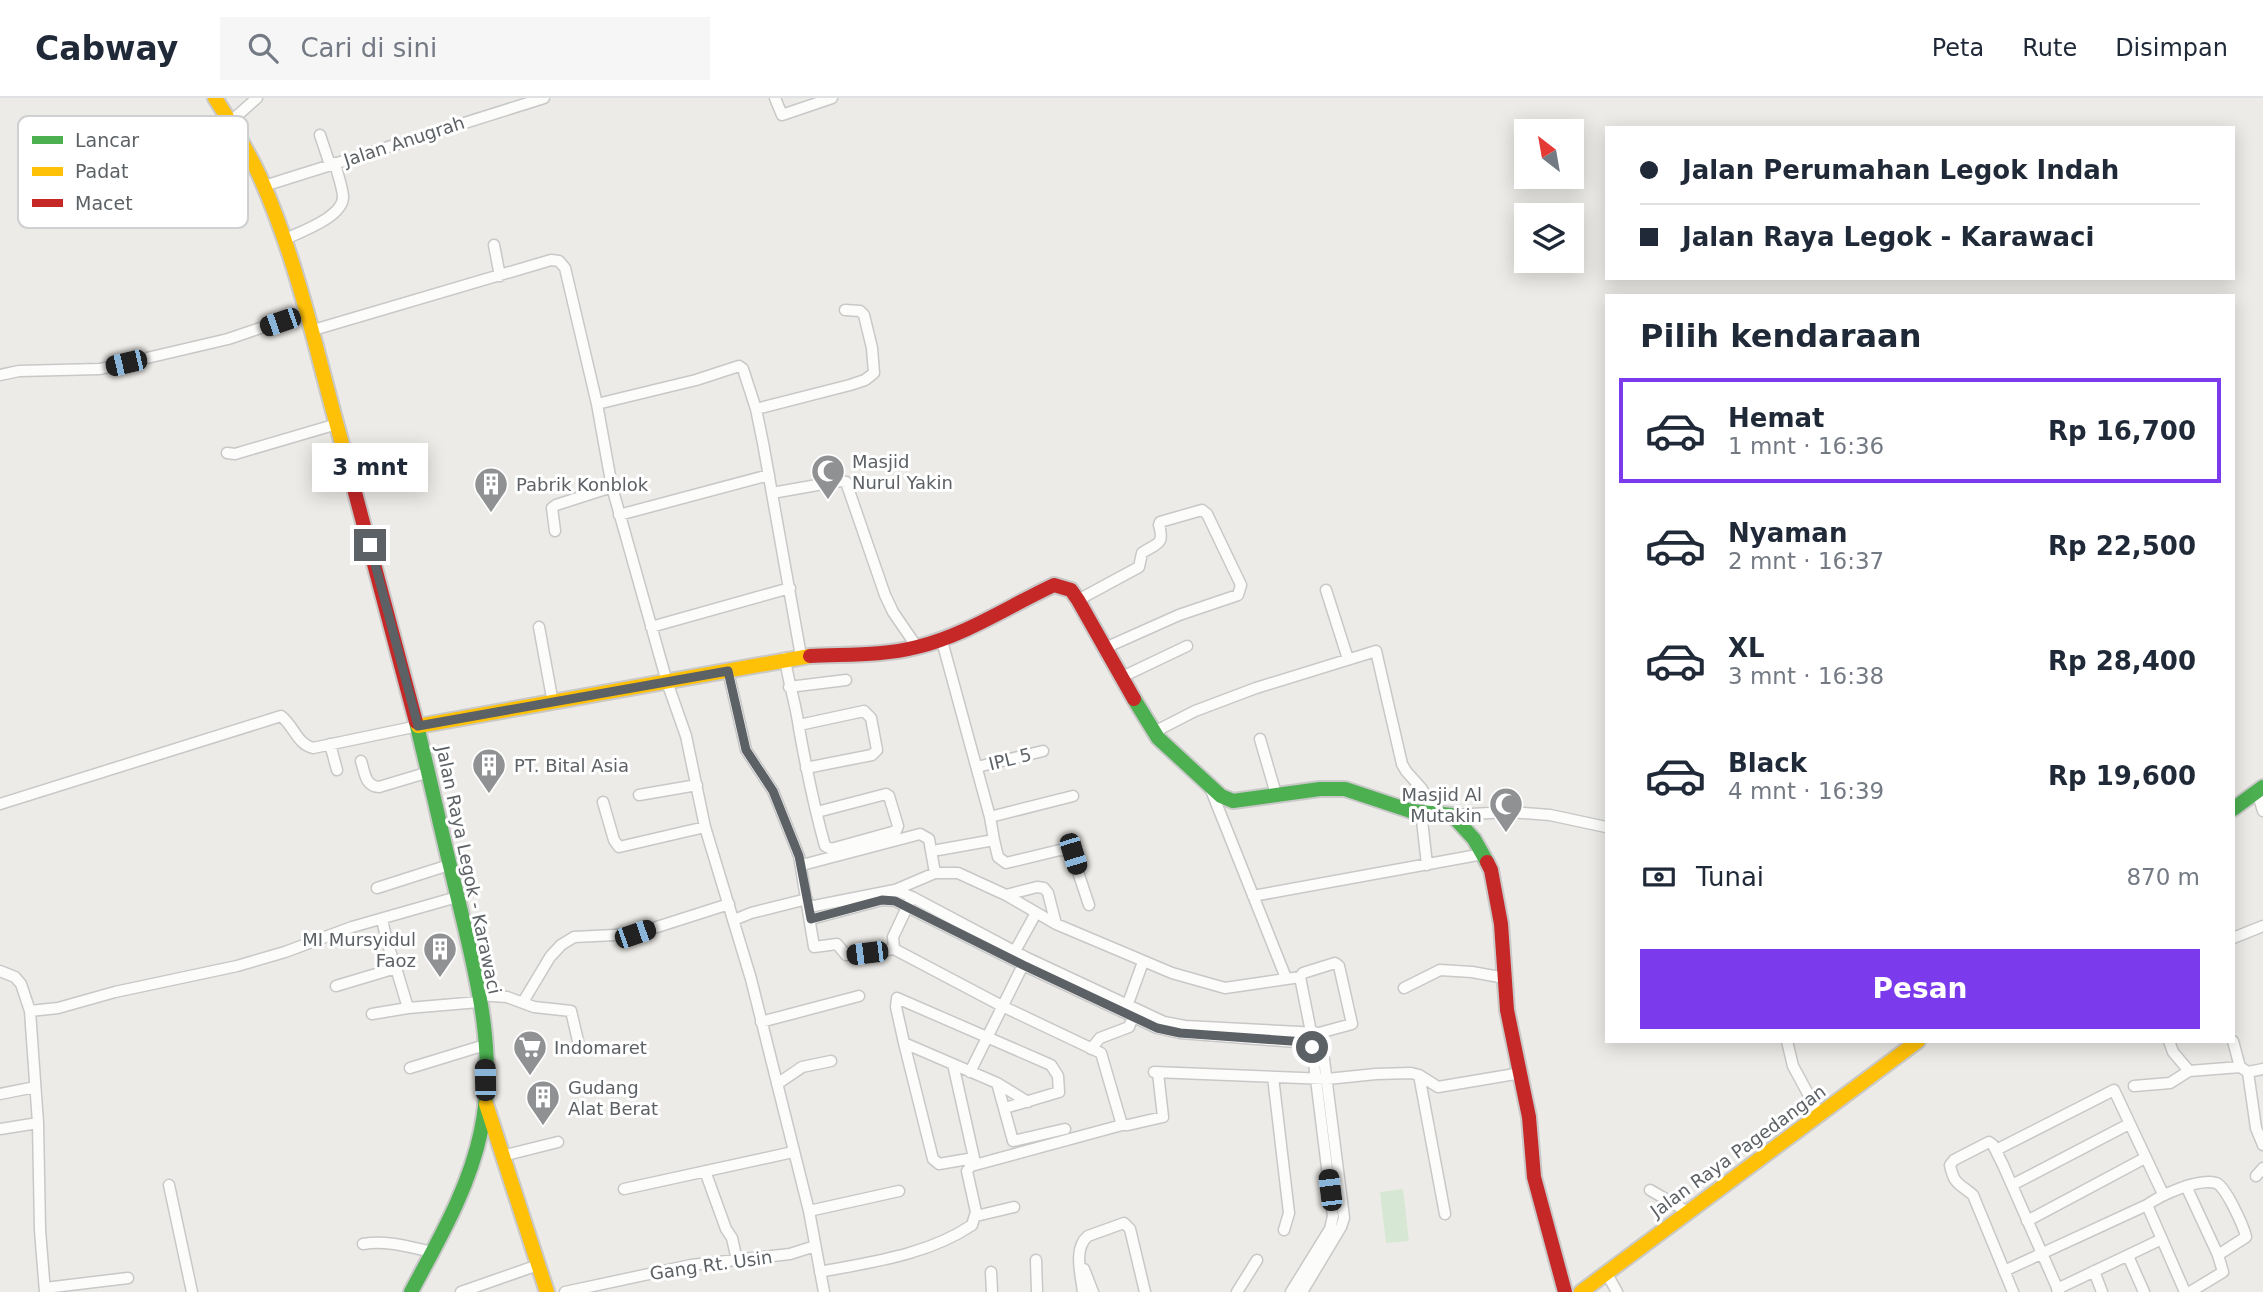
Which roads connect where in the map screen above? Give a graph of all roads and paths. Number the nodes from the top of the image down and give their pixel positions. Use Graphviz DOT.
graph roads {
  1 [pos="215,98"];
  2 [pos="257,98"];
  3 [pos="775,98"];
  4 [pos="832,98"];
  5 [pos="539,99"];
  6 [pos="226,116"];
  7 [pos="237,116"];
  8 [pos="320,135"];
  9 [pos="248,156"];
  10 [pos="332,164"];
  11 [pos="264,186"];
  12 [pos="284,240"];
  13 [pos="494,245"];
  14 [pos="500,276"];
  15 [pos="845,310"];
  16 [pos="305,313"];
  17 [pos="310,331"];
  18 [pos="0,374"];
  19 [pos="597,404"];
  20 [pos="756,410"];
  21 [pos="337,425"];
  22 [pos="227,453"];
  23 [pos="769,475"];
  24 [pos="612,487"];
  25 [pos="772,493"];
  26 [pos="619,515"];
  27 [pos="555,531"];
  28 [pos="790,589"];
  29 [pos="1326,590"];
  30 [pos="1078,600"];
  31 [pos="539,627"];
  32 [pos="651,627"];
  33 [pos="942,641"];
  34 [pos="1187,646"];
  35 [pos="917,648"];
  36 [pos="1105,648"];
  37 [pos="801,656"];
  38 [pos="785,658"];
  39 [pos="1348,659"];
  40 [pos="728,671"];
  41 [pos="1122,677"];
  42 [pos="846,680"];
  43 [pos="667,682"];
  44 [pos="789,687"];
  45 [pos="553,703"];
  46 [pos="799,725"];
  47 [pos="418,726"];
  48 [pos="1154,732"];
  49 [pos="1260,739"];
  50 [pos="330,744"];
  51 [pos="1043,751"];
  52 [pos="361,761"];
  53 [pos="977,767"];
  54 [pos="806,768"];
  55 [pos="337,770"];
  56 [pos="429,772"];
  57 [pos="697,785"];
  58 [pos="1210,787"];
  59 [pos="2260,789"];
  60 [pos="1276,794"];
  61 [pos="639,795"];
  62 [pos="1073,796"];
  63 [pos="603,802"];
  64 [pos="0,804"];
  65 [pos="2235,808"];
  66 [pos="817,811"];
  67 [pos="1427,811"];
  68 [pos="2263,811"];
  69 [pos="1452,816"];
  70 [pos="990,817"];
  71 [pos="705,827"];
  72 [pos="1605,827"];
  73 [pos="994,840"];
  74 [pos="939,850"];
  75 [pos="1483,854"];
  76 [pos="449,865"];
  77 [pos="802,865"];
  78 [pos="1427,865"];
  79 [pos="935,873"];
  80 [pos="377,888"];
  81 [pos="892,895"];
  82 [pos="1006,895"];
  83 [pos="1253,896"];
  84 [pos="457,897"];
  85 [pos="857,902"];
  86 [pos="910,902"];
  87 [pos="808,903"];
  88 [pos="729,904"];
  89 [pos="1089,905"];
  90 [pos="1036,913"];
  91 [pos="382,919"];
  92 [pos="811,919"];
  93 [pos="734,920"];
  94 [pos="1056,924"];
  95 [pos="2263,926"];
  96 [pos="2235,937"];
  97 [pos="894,949"];
  98 [pos="1015,951"];
  99 [pos="1025,962"];
  100 [pos="1143,962"];
  101 [pos="396,968"];
  102 [pos="0,971"];
  103 [pos="1300,976"];
  104 [pos="1286,978"];
  105 [pos="1505,978"];
  106 [pos="336,986"];
  107 [pos="1404,989"];
  108 [pos="859,996"];
  109 [pos="478,999"];
  110 [pos="523,1002"];
  111 [pos="1002,1006"];
  112 [pos="408,1008"];
  113 [pos="30,1011"];
  114 [pos="1128,1011"];
  115 [pos="372,1014"];
  116 [pos="761,1022"];
  117 [pos="1315,1033"];
  118 [pos="987,1037"];
  119 [pos="904,1043"];
  120 [pos="1787,1043"];
  121 [pos="1915,1043"];
  122 [pos="2170,1043"];
  123 [pos="2234,1043"];
  124 [pos="485,1045"];
  125 [pos="579,1045"];
  126 [pos="1091,1049"];
  127 [pos="831,1061"];
  128 [pos="953,1064"];
  129 [pos="410,1068"];
  130 [pos="2263,1069"];
  131 [pos="2244,1070"];
  132 [pos="2189,1071"];
  133 [pos="970,1072"];
  134 [pos="1521,1073"];
  135 [pos="1419,1075"];
  136 [pos="1273,1077"];
  137 [pos="1322,1079"];
  138 [pos="997,1083"];
  139 [pos="777,1084"];
  140 [pos="2134,1086"];
  141 [pos="35,1087"];
  142 [pos="0,1094"];
  143 [pos="1027,1102"];
  144 [pos="485,1104"];
  145 [pos="1005,1108"];
  146 [pos="1819,1114"];
  147 [pos="38,1123"];
  148 [pos="2129,1124"];
  149 [pos="1122,1125"];
  150 [pos="0,1129"];
  151 [pos="1065,1129"];
  152 [pos="558,1142"];
  153 [pos="2263,1145"];
  154 [pos="1996,1150"];
  155 [pos="793,1152"];
  156 [pos="502,1156"];
  157 [pos="2145,1158"];
  158 [pos="705,1171"];
  159 [pos="169,1185"];
  160 [pos="2012,1185"];
  161 [pos="2186,1186"];
  162 [pos="624,1189"];
  163 [pos="1650,1190"];
  164 [pos="900,1191"];
  165 [pos="2163,1194"];
  166 [pos="2147,1205"];
  167 [pos="1014,1207"];
  168 [pos="809,1211"];
  169 [pos="1688,1212"];
  170 [pos="1445,1214"];
  171 [pos="976,1216"];
  172 [pos="2027,1221"];
  173 [pos="1284,1230"];
  174 [pos="2162,1239"];
  175 [pos="363,1244"];
  176 [pos="815,1246"];
  177 [pos="432,1252"];
  178 [pos="2041,1255"];
  179 [pos="2218,1255"];
  180 [pos="2128,1256"];
  181 [pos="737,1260"];
  182 [pos="1036,1260"];
  183 [pos="1257,1260"];
  184 [pos="1080,1262"];
  185 [pos="538,1265"];
  186 [pos="2004,1270"];
  187 [pos="2094,1271"];
  188 [pos="820,1272"];
  189 [pos="991,1272"];
  190 [pos="1606,1272"];
  191 [pos="128,1278"];
  192 [pos="45,1290"];
  193 [pos="2058,1290"];
  194 [pos="192,1292"];
  195 [pos="411,1292"];
  196 [pos="462,1292"];
  197 [pos="547,1292"];
  198 [pos="565,1292"];
  199 [pos="824,1292"];
  200 [pos="992,1292"];
  201 [pos="1037,1292"];
  202 [pos="1083,1292"];
  203 [pos="1093,1292"];
  204 [pos="1145,1292"];
  205 [pos="1237,1292"];
  206 [pos="1291,1292"];
  207 [pos="1302,1292"];
  208 [pos="1564,1292"];
  209 [pos="1581,1292"];
  210 [pos="1617,1292"];
  211 [pos="2013,1292"];
  212 [pos="2102,1292"];
  213 [pos="2144,1292"];
  214 [pos="2188,1292"];
  1 -- 6 [label="street, Jalan Raya Legok - Karawaci"];
  2 -- 7 [label="street"];
  3 -- 4 [label="street"];
  5 -- 10 [label="street, Jalan Anugrah"];
  8 -- 10 [label="street"];
  9 -- 11 [label="street, Jalan Raya Legok - Karawaci"];
  10 -- 11 [label="street, Jalan Anugrah"];
  10 -- 12 [label="street"];
  11 -- 12 [label="street, Jalan Raya Legok - Karawaci"];
  12 -- 16 [label="street, Jalan Raya Legok - Karawaci"];
  13 -- 14 [label="street"];
  14 -- 17 [label="street"];
  14 -- 19 [label="street"];
  15 -- 20 [label="street"];
  16 -- 17 [label="street, Jalan Raya Legok - Karawaci"];
  16 -- 18 [label="street"];
  17 -- 21 [label="street, Jalan Raya Legok - Karawaci"];
  19 -- 20 [label="street"];
  19 -- 24 [label="street"];
  20 -- 23 [label="street"];
  21 -- 22 [label="street"];
  21 -- 47 [label="street, Jalan Raya Legok - Karawaci"];
  23 -- 25 [label="street"];
  23 -- 26 [label="street"];
  24 -- 26 [label="street"];
  24 -- 27 [label="street"];
  25 -- 28 [label="street"];
  25 -- 35 [label="street"];
  26 -- 32 [label="street"];
  28 -- 32 [label="street"];
  28 -- 37 [label="street"];
  29 -- 39 [label="street"];
  30 -- 33 [label="street"];
  30 -- 36 [label="street"];
  30 -- 36 [label="street"];
  31 -- 45 [label="street"];
  32 -- 43 [label="street"];
  33 -- 35 [label="street"];
  33 -- 53 [label="street"];
  34 -- 41 [label="street"];
  35 -- 37 [label="street"];
  36 -- 41 [label="street"];
  37 -- 38 [label="street"];
  38 -- 40 [label="street"];
  38 -- 44 [label="street"];
  39 -- 48 [label="street"];
  39 -- 67 [label="street"];
  40 -- 43 [label="street"];
  40 -- 77 [label="street"];
  41 -- 48 [label="street"];
  42 -- 44 [label="street"];
  43 -- 45 [label="street"];
  43 -- 57 [label="street"];
  44 -- 46 [label="street"];
  45 -- 47 [label="street"];
  46 -- 54 [label="street"];
  46 -- 54 [label="street"];
  47 -- 50 [label="street"];
  47 -- 56 [label="street, Jalan Raya Legok - Karawaci"];
  48 -- 58 [label="street"];
  49 -- 60 [label="street"];
  50 -- 55 [label="street"];
  50 -- 64 [label="street"];
  51 -- 53 [label="street, IPL 5"];
  52 -- 56 [label="street"];
  53 -- 70 [label="street"];
  54 -- 66 [label="street"];
  56 -- 76 [label="street, Jalan Raya Legok - Karawaci"];
  57 -- 61 [label="street"];
  57 -- 71 [label="street"];
  58 -- 60 [label="street"];
  58 -- 83 [label="street"];
  59 -- 65 [label="street"];
  59 -- 68 [label="street"];
  60 -- 67 [label="street"];
  62 -- 70 [label="street"];
  63 -- 71 [label="street"];
  66 -- 66 [label="street"];
  67 -- 69 [label="street"];
  67 -- 78 [label="street"];
  69 -- 72 [label="street"];
  69 -- 75 [label="street"];
  70 -- 73 [label="street"];
  71 -- 88 [label="street"];
  73 -- 74 [label="street"];
  73 -- 89 [label="street"];
  75 -- 78 [label="street"];
  75 -- 105 [label="street"];
  76 -- 80 [label="street"];
  76 -- 84 [label="street, Jalan Raya Legok - Karawaci"];
  77 -- 79 [label="street"];
  77 -- 87 [label="street"];
  78 -- 83 [label="street"];
  79 -- 81 [label="street"];
  79 -- 82 [label="street"];
  81 -- 85 [label="street"];
  81 -- 86 [label="street"];
  82 -- 90 [label="street"];
  82 -- 94 [label="street"];
  83 -- 104 [label="street"];
  84 -- 91 [label="street"];
  84 -- 109 [label="street, Jalan Raya Legok - Karawaci"];
  85 -- 87 [label="street"];
  85 -- 92 [label="street"];
  86 -- 97 [label="street"];
  86 -- 98 [label="street"];
  86 -- 99 [label="street"];
  87 -- 92 [label="street"];
  87 -- 93 [label="street"];
  88 -- 93 [label="street"];
  88 -- 110 [label="street"];
  90 -- 94 [label="street"];
  90 -- 98 [label="street"];
  91 -- 101 [label="street"];
  91 -- 113 [label="street"];
  92 -- 97 [label="street"];
  93 -- 116 [label="street"];
  94 -- 100 [label="street"];
  95 -- 96 [label="street"];
  97 -- 111 [label="street"];
  98 -- 99 [label="street"];
  99 -- 111 [label="street"];
  99 -- 114 [label="street"];
  100 -- 104 [label="street"];
  100 -- 114 [label="street"];
  101 -- 106 [label="street"];
  101 -- 112 [label="street"];
  102 -- 113 [label="street"];
  103 -- 104 [label="street"];
  103 -- 117 [label="street"];
  103 -- 117 [label="street"];
  105 -- 107 [label="street"];
  105 -- 134 [label="street"];
  108 -- 116 [label="street"];
  109 -- 110 [label="street"];
  109 -- 112 [label="street"];
  109 -- 124 [label="street, Jalan Raya Legok - Karawaci"];
  110 -- 125 [label="street"];
  111 -- 118 [label="street"];
  111 -- 126 [label="street"];
  112 -- 115 [label="street"];
  113 -- 141 [label="street"];
  114 -- 117 [label="street"];
  114 -- 126 [label="street"];
  114 -- 137 [label="street"];
  116 -- 139 [label="street"];
  117 -- 137 [label="street"];
  118 -- 119 [label="street"];
  118 -- 133 [label="street"];
  118 -- 143 [label="street"];
  119 -- 128 [label="street"];
  119 -- 128 [label="street"];
  120 -- 146 [label="street"];
  121 -- 146 [label="street, Jalan Raya Pagedangan"];
  122 -- 132 [label="street"];
  123 -- 131 [label="street"];
  124 -- 129 [label="street"];
  124 -- 144 [label="street, Jalan Raya Legok - Karawaci"];
  126 -- 149 [label="street"];
  127 -- 139 [label="street"];
  128 -- 133 [label="street"];
  130 -- 131 [label="street"];
  131 -- 132 [label="street"];
  131 -- 153 [label="street"];
  132 -- 140 [label="street"];
  133 -- 138 [label="street"];
  134 -- 135 [label="street"];
  134 -- 208 [label="street"];
  135 -- 137 [label="street"];
  135 -- 170 [label="street"];
  136 -- 137 [label="street"];
  136 -- 149 [label="street"];
  136 -- 173 [label="street"];
  137 -- 206 [label="street"];
  137 -- 207 [label="street"];
  138 -- 143 [label="street"];
  138 -- 145 [label="street"];
  139 -- 155 [label="street"];
  141 -- 142 [label="street"];
  141 -- 147 [label="street"];
  143 -- 145 [label="street"];
  144 -- 156 [label="street"];
  144 -- 177 [label="street, Jalan Raya Legok - Karawaci"];
  145 -- 151 [label="street"];
  146 -- 169 [label="street, Jalan Raya Pagedangan"];
  147 -- 150 [label="street"];
  147 -- 192 [label="street"];
  148 -- 154 [label="street"];
  148 -- 157 [label="street"];
  148 -- 160 [label="street"];
  149 -- 171 [label="street"];
  152 -- 156 [label="street"];
  154 -- 160 [label="street"];
  154 -- 186 [label="street"];
  155 -- 158 [label="street"];
  155 -- 168 [label="street"];
  156 -- 185 [label="street"];
  157 -- 165 [label="street"];
  157 -- 172 [label="street"];
  158 -- 162 [label="street"];
  158 -- 181 [label="street"];
  159 -- 194 [label="street"];
  160 -- 172 [label="street"];
  161 -- 165 [label="street"];
  161 -- 179 [label="street"];
  161 -- 179 [label="street"];
  163 -- 169 [label="street"];
  164 -- 168 [label="street"];
  165 -- 166 [label="street"];
  166 -- 174 [label="street"];
  166 -- 178 [label="street"];
  167 -- 171 [label="street"];
  168 -- 176 [label="street"];
  169 -- 190 [label="street, Jalan Raya Pagedangan"];
  171 -- 188 [label="street"];
  172 -- 178 [label="street"];
  174 -- 180 [label="street"];
  174 -- 214 [label="street"];
  175 -- 177 [label="street"];
  176 -- 181 [label="street, Gang Rt. Usin"];
  176 -- 188 [label="street"];
  177 -- 195 [label="street, Jalan Raya Legok - Karawaci"];
  178 -- 186 [label="street"];
  178 -- 193 [label="street"];
  179 -- 214 [label="street"];
  180 -- 187 [label="street"];
  180 -- 213 [label="street"];
  181 -- 198 [label="street, Gang Rt. Usin"];
  182 -- 201 [label="street"];
  183 -- 205 [label="street"];
  184 -- 202 [label="street"];
  184 -- 203 [label="street"];
  184 -- 204 [label="street"];
  185 -- 196 [label="street"];
  185 -- 197 [label="street"];
  186 -- 211 [label="street"];
  187 -- 193 [label="street"];
  187 -- 212 [label="street"];
  188 -- 199 [label="street"];
  189 -- 200 [label="street"];
  190 -- 209 [label="street, Jalan Raya Pagedangan"];
  190 -- 210 [label="street"];
  191 -- 192 [label="street"];
}
